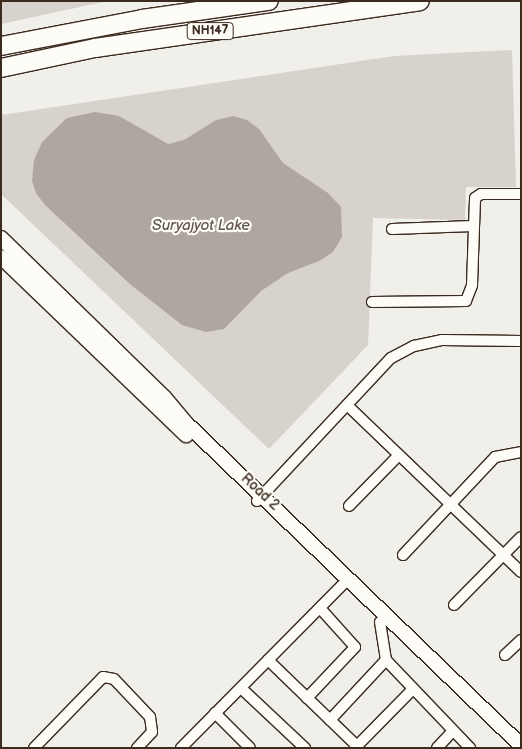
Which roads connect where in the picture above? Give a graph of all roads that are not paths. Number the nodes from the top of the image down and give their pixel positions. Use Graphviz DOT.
graph roads {
  1 [pos="269,1"];
  2 [pos="420,1"];
  3 [pos="1,46"];
  4 [pos="1,68"];
  5 [pos="521,194"];
  6 [pos="473,226"];
  7 [pos="392,229"];
  8 [pos="1,238"];
  9 [pos="1,257"];
  10 [pos="372,302"];
  11 [pos="521,341"];
  12 [pos="347,404"];
  13 [pos="521,452"];
  14 [pos="399,455"];
  15 [pos="260,497"];
  16 [pos="451,505"];
  17 [pos="349,506"];
  18 [pos="521,537"];
  19 [pos="403,555"];
  20 [pos="504,555"];
  21 [pos="521,572"];
  22 [pos="345,582"];
  23 [pos="454,605"];
  24 [pos="320,608"];
  25 [pos="380,622"];
  26 [pos="521,640"];
  27 [pos="505,656"];
  28 [pos="268,660"];
  29 [pos="386,660"];
  30 [pos="241,688"];
  31 [pos="413,689"];
  32 [pos="307,698"];
  33 [pos="215,714"];
  34 [pos="330,720"];
  35 [pos="453,731"];
  36 [pos="521,745"];
  37 [pos="356,747"];
  38 [pos="34,748"];
  39 [pos="137,748"];
  40 [pos="181,748"];
  41 [pos="250,748"];
  42 [pos="305,748"];
  43 [pos="437,748"];
  44 [pos="470,748"];
  45 [pos="510,748"];
  1 -- 3 [label="highway, NH147"];
  2 -- 4 [label="highway, NH147"];
  5 -- 6 [label="street"];
  6 -- 7 [label="street"];
  6 -- 10 [label="street"];
  8 -- 15 [label="street, Road 2"];
  9 -- 15 [label="street, Road 2"];
  11 -- 12 [label="street"];
  12 -- 14 [label="street"];
  12 -- 15 [label="street"];
  13 -- 16 [label="street"];
  14 -- 16 [label="street"];
  14 -- 17 [label="street"];
  15 -- 22 [label="street, Road 2"];
  16 -- 19 [label="street"];
  16 -- 20 [label="street"];
  18 -- 20 [label="street"];
  20 -- 21 [label="street"];
  20 -- 23 [label="street"];
  22 -- 24 [label="street"];
  22 -- 25 [label="street, Road 2"];
  22 -- 36 [label="street, Road 2"];
  24 -- 28 [label="street"];
  24 -- 32 [label="street"];
  25 -- 29 [label="street"];
  25 -- 45 [label="street, Road 2"];
  26 -- 27 [label="street"];
  28 -- 30 [label="street"];
  28 -- 32 [label="street"];
  29 -- 31 [label="street"];
  29 -- 34 [label="street"];
  30 -- 33 [label="street"];
  30 -- 42 [label="street"];
  31 -- 35 [label="street"];
  31 -- 37 [label="street"];
  32 -- 34 [label="street"];
  33 -- 40 [label="street"];
  33 -- 41 [label="street"];
  34 -- 37 [label="street"];
  35 -- 43 [label="street"];
  35 -- 44 [label="street"];
  38 -- 39 [label="street"];
}
